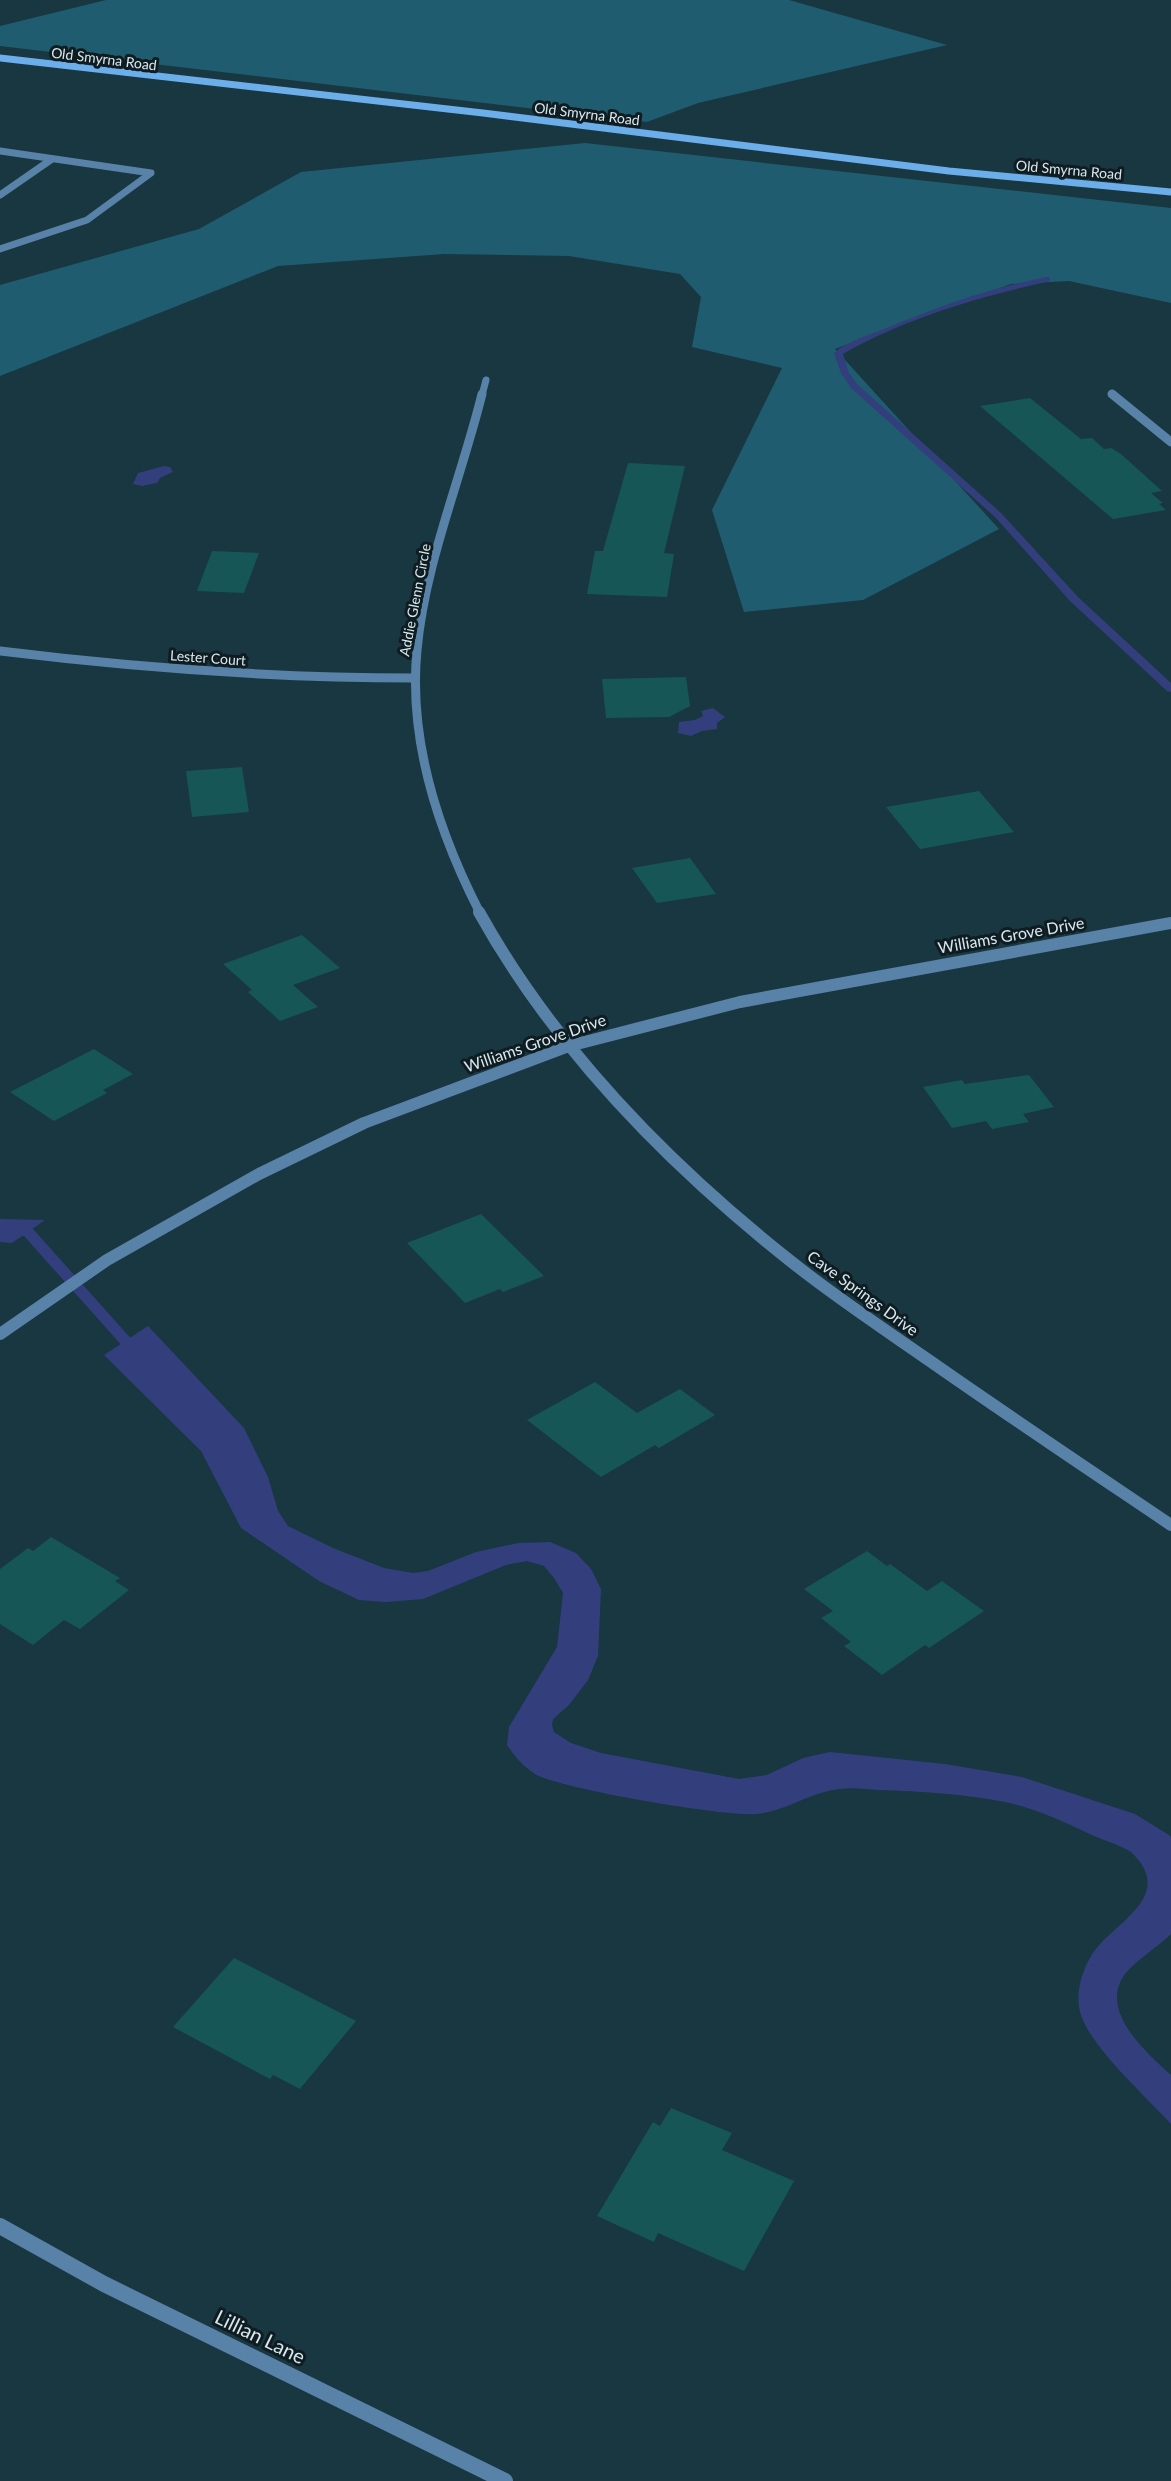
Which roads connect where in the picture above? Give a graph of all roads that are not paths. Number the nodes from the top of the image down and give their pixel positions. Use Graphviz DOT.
graph roads {
  1 [pos="0,58"];
  2 [pos="0,151"];
  3 [pos="52,159"];
  4 [pos="1171,192"];
  5 [pos="0,195"];
  6 [pos="0,249"];
  7 [pos="486,380"];
  8 [pos="1112,394"];
  9 [pos="1171,442"];
  10 [pos="0,651"];
  11 [pos="415,678"];
  12 [pos="1171,923"];
  13 [pos="569,1046"];
  14 [pos="0,1334"];
  15 [pos="1171,1525"];
  16 [pos="0,2226"];
  17 [pos="505,2481"];
  1 -- 4 [label="street, Old Smyrna Road"];
  2 -- 3 [label="street"];
  3 -- 5 [label="street"];
  3 -- 6 [label="street"];
  7 -- 11 [label="street, Addie Glenn Circle"];
  8 -- 9 [label="street"];
  10 -- 11 [label="street, Lester Court"];
  11 -- 13 [label="street, Addie Glenn Circle"];
  12 -- 13 [label="street, Williams Grove Drive"];
  13 -- 14 [label="street, Williams Grove Drive"];
  13 -- 15 [label="street, Cave Springs Drive"];
  16 -- 17 [label="street, Lillian Lane"];
}
